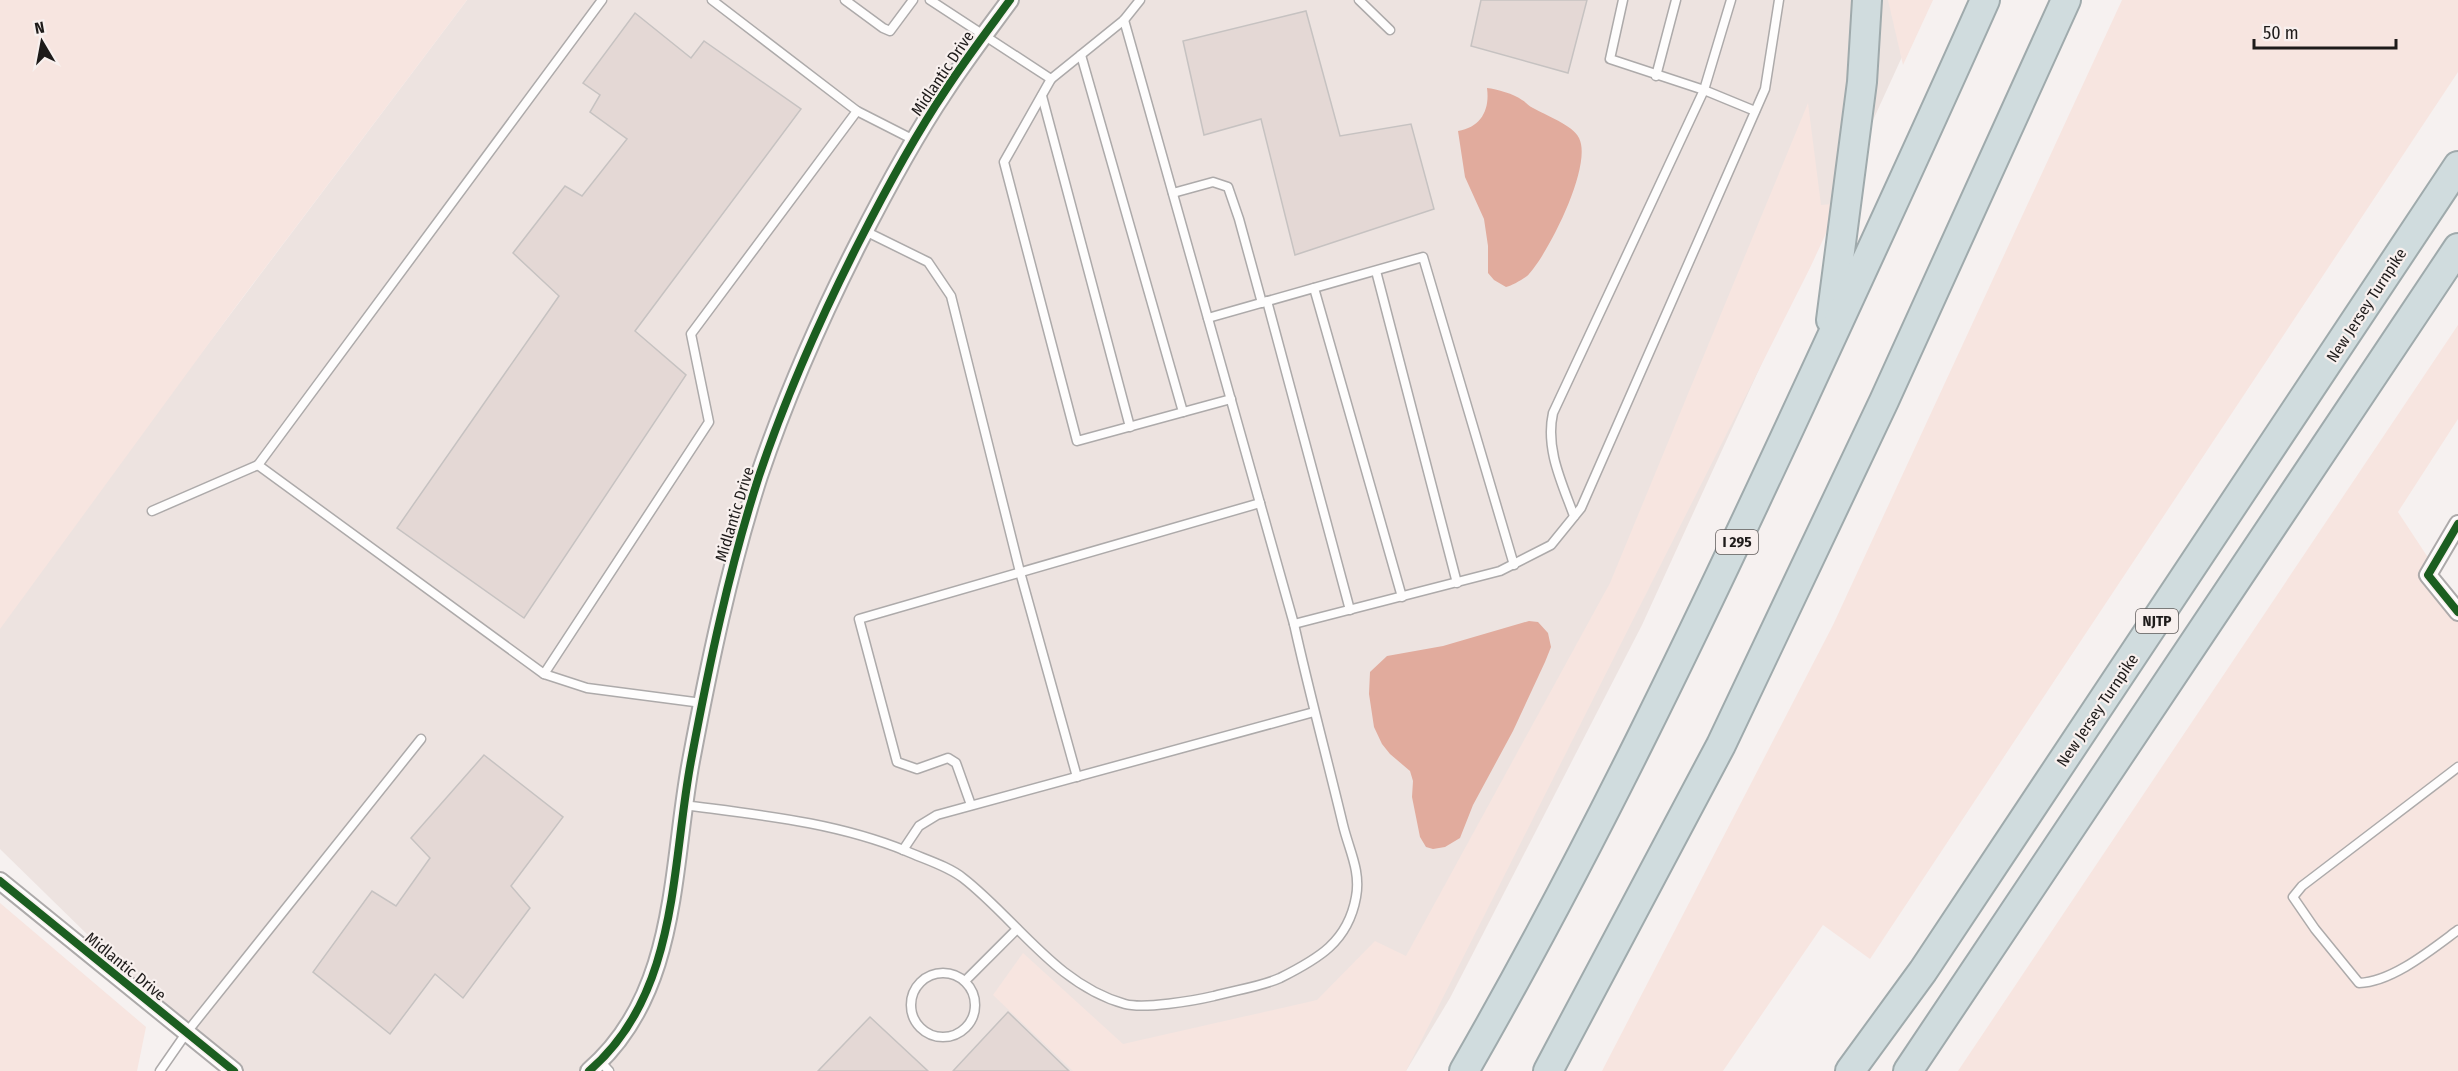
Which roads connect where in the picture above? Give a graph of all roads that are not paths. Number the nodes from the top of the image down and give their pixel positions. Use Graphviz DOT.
graph roads {
  1 [pos="602,0"];
  2 [pos="712,0"];
  3 [pos="845,0"];
  4 [pos="913,0"];
  5 [pos="930,0"];
  6 [pos="1010,0"];
  7 [pos="1140,0"];
  8 [pos="1359,0"];
  9 [pos="1623,0"];
  10 [pos="1676,0"];
  11 [pos="1731,0"];
  12 [pos="1779,0"];
  13 [pos="1867,0"];
  14 [pos="1985,0"];
  15 [pos="2066,0"];
  16 [pos="1124,20"];
  17 [pos="1390,30"];
  18 [pos="985,35"];
  19 [pos="1081,55"];
  20 [pos="1656,76"];
  21 [pos="1051,79"];
  22 [pos="1704,90"];
  23 [pos="1042,96"];
  24 [pos="856,111"];
  25 [pos="1755,111"];
  26 [pos="914,140"];
  27 [pos="2458,166"];
  28 [pos="1173,193"];
  29 [pos="864,231"];
  30 [pos="2458,248"];
  31 [pos="1376,271"];
  32 [pos="1314,288"];
  33 [pos="1264,302"];
  34 [pos="1208,318"];
  35 [pos="1827,349"];
  36 [pos="1231,399"];
  37 [pos="1183,412"];
  38 [pos="1130,427"];
  39 [pos="258,465"];
  40 [pos="1260,503"];
  41 [pos="152,511"];
  42 [pos="1574,516"];
  43 [pos="2458,524"];
  44 [pos="1514,564"];
  45 [pos="1020,572"];
  46 [pos="1457,583"];
  47 [pos="1402,597"];
  48 [pos="1350,610"];
  49 [pos="2458,612"];
  50 [pos="1294,624"];
  51 [pos="544,674"];
  52 [pos="702,704"];
  53 [pos="1314,712"];
  54 [pos="421,740"];
  55 [pos="2458,767"];
  56 [pos="1077,777"];
  57 [pos="684,805"];
  58 [pos="971,805"];
  59 [pos="903,850"];
  60 [pos="0,881"];
  61 [pos="1017,929"];
  62 [pos="2458,930"];
  63 [pos="964,981"];
  64 [pos="187,1032"];
  65 [pos="600,1068"];
  66 [pos="160,1071"];
  67 [pos="234,1071"];
  68 [pos="1464,1071"];
  69 [pos="1548,1071"];
  70 [pos="1850,1071"];
  71 [pos="1908,1071"];
  1 -- 39 [label="lane"];
  2 -- 24 [label="lane"];
  3 -- 4 [label="lane"];
  5 -- 18 [label="lane"];
  6 -- 18 [label="street, Midlantic Drive"];
  7 -- 16 [label="lane"];
  8 -- 17 [label="lane"];
  9 -- 20 [label="lane"];
  10 -- 20 [label="lane"];
  11 -- 22 [label="lane"];
  12 -- 25 [label="lane"];
  13 -- 35 [label="highway"];
  14 -- 35 [label="highway, I 295"];
  15 -- 69 [label="highway"];
  16 -- 19 [label="lane"];
  16 -- 28 [label="lane"];
  18 -- 21 [label="lane"];
  18 -- 26 [label="street, Midlantic Drive"];
  19 -- 21 [label="lane"];
  19 -- 37 [label="lane"];
  20 -- 22 [label="lane"];
  21 -- 23 [label="lane"];
  22 -- 25 [label="lane"];
  22 -- 42 [label="lane"];
  23 -- 38 [label="lane"];
  23 -- 38 [label="lane"];
  24 -- 26 [label="lane"];
  24 -- 51 [label="lane"];
  25 -- 42 [label="lane"];
  26 -- 29 [label="street, Midlantic Drive"];
  27 -- 70 [label="highway, New Jersey Turnpike / NJTP"];
  28 -- 33 [label="lane"];
  28 -- 34 [label="lane"];
  29 -- 45 [label="lane"];
  29 -- 52 [label="street, Midlantic Drive"];
  30 -- 71 [label="highway, NJTP"];
  31 -- 32 [label="lane"];
  31 -- 44 [label="lane"];
  31 -- 46 [label="lane"];
  32 -- 33 [label="lane"];
  32 -- 47 [label="lane"];
  33 -- 34 [label="lane"];
  33 -- 48 [label="lane"];
  34 -- 36 [label="lane"];
  35 -- 68 [label="highway, I 295"];
  36 -- 37 [label="lane"];
  36 -- 40 [label="lane"];
  37 -- 38 [label="lane"];
  39 -- 41 [label="lane"];
  39 -- 51 [label="lane"];
  40 -- 45 [label="lane"];
  40 -- 50 [label="lane"];
  42 -- 44 [label="lane"];
  43 -- 49 [label="street"];
  44 -- 46 [label="lane"];
  45 -- 56 [label="lane"];
  45 -- 58 [label="lane"];
  46 -- 47 [label="lane"];
  47 -- 48 [label="lane"];
  48 -- 50 [label="lane"];
  50 -- 53 [label="lane"];
  51 -- 52 [label="lane"];
  52 -- 57 [label="street, Midlantic Drive"];
  53 -- 56 [label="lane"];
  53 -- 61 [label="lane"];
  54 -- 64 [label="lane"];
  55 -- 62 [label="lane"];
  56 -- 58 [label="lane"];
  57 -- 59 [label="lane"];
  57 -- 65 [label="street, Midlantic Drive"];
  58 -- 59 [label="lane"];
  59 -- 61 [label="lane"];
  60 -- 64 [label="street, Midlantic Drive"];
  61 -- 63 [label="lane"];
  63 -- 63 [label="lane"];
  64 -- 66 [label="lane"];
  64 -- 67 [label="street, Midlantic Drive"];
}
